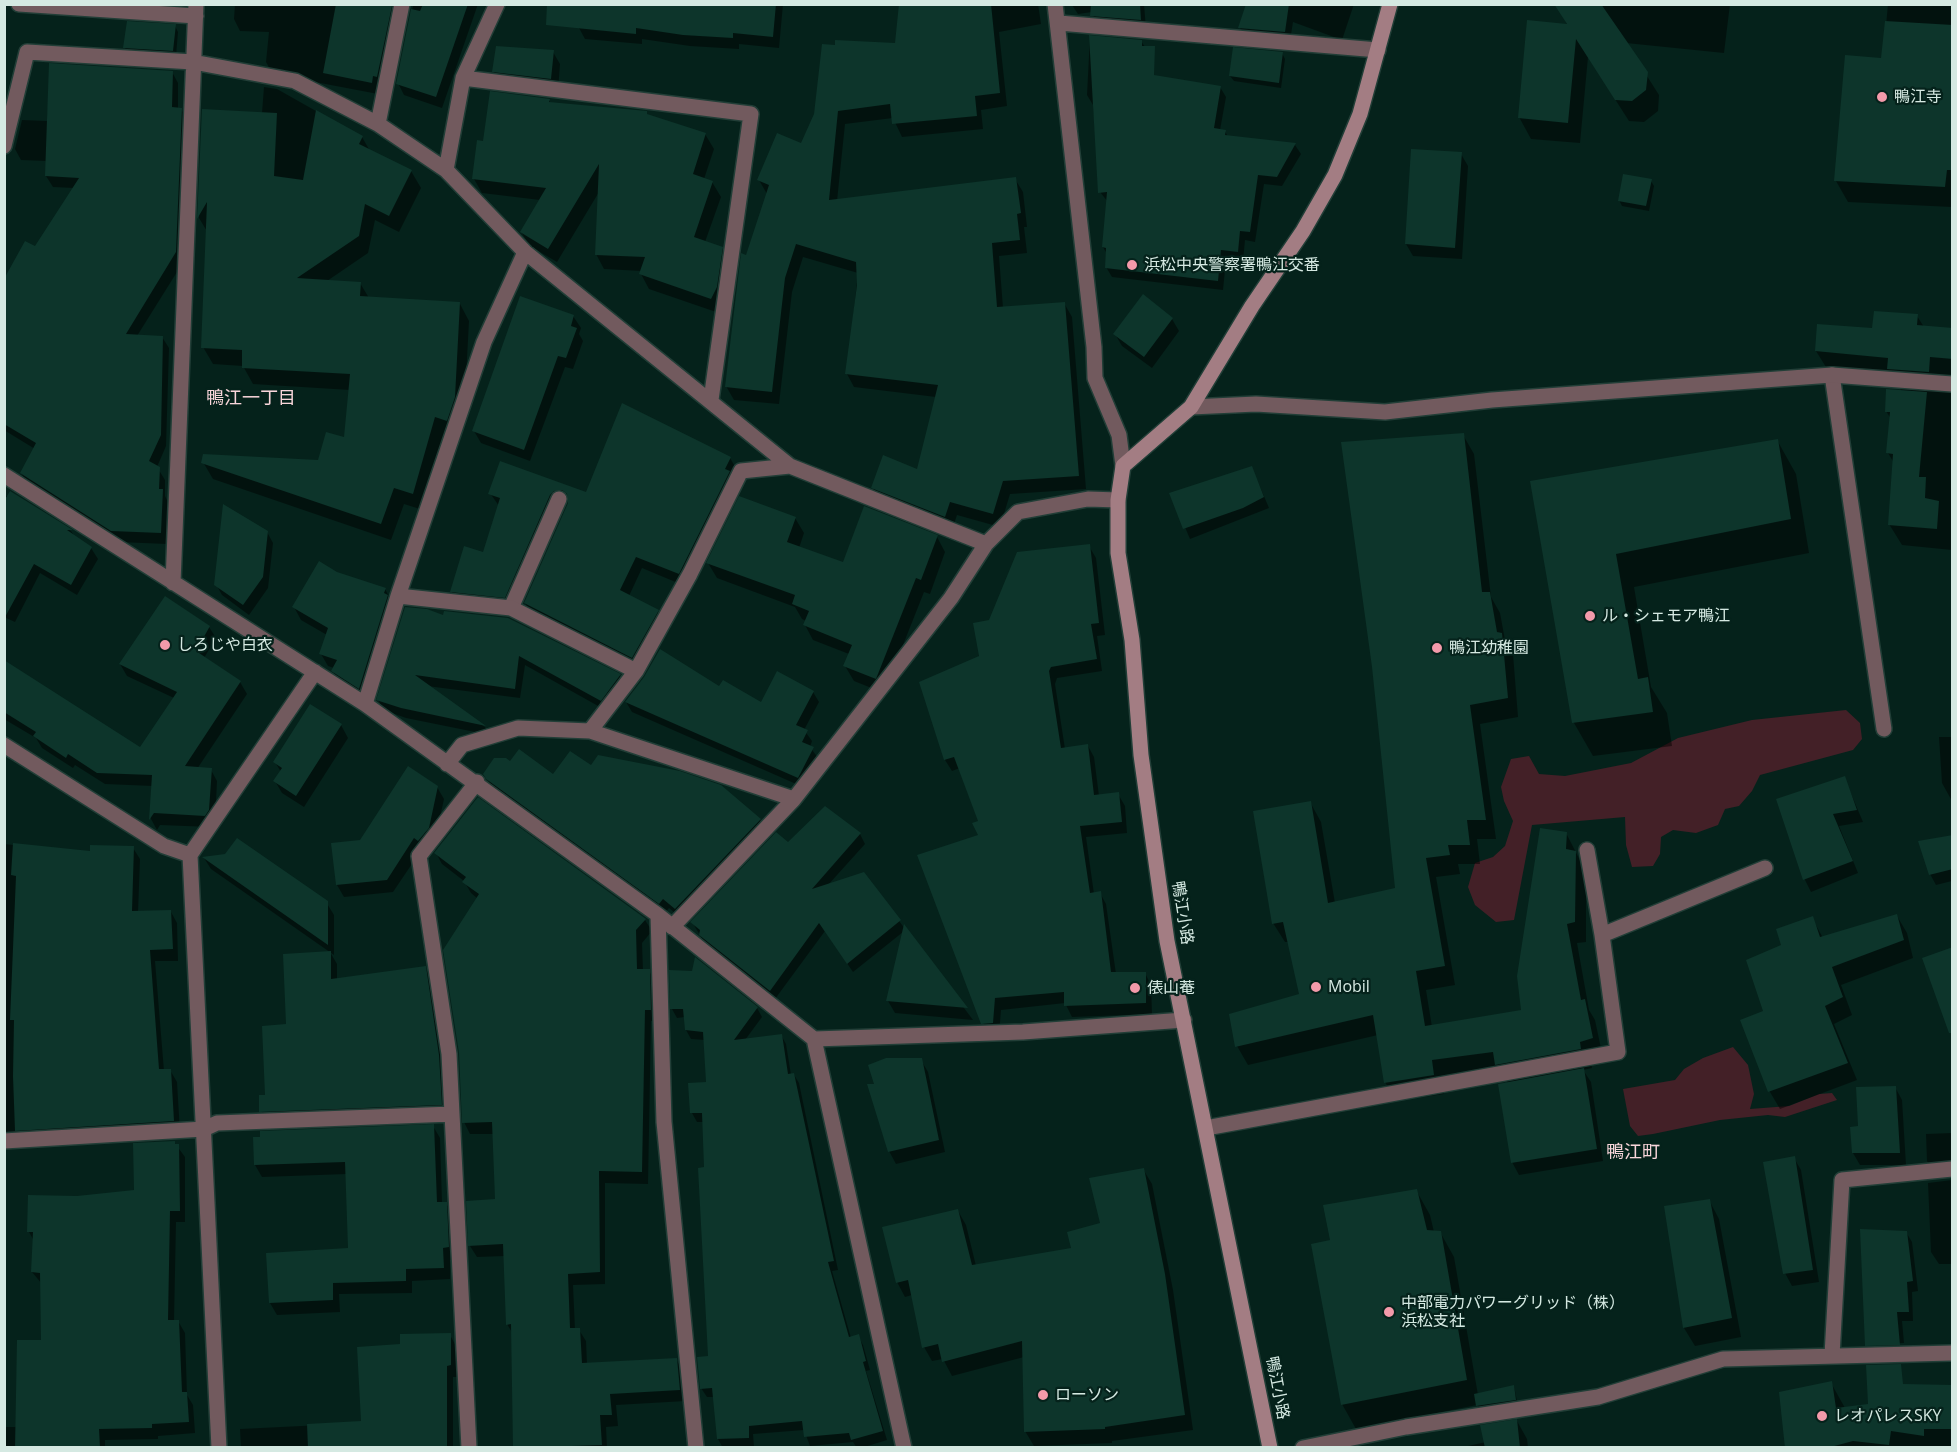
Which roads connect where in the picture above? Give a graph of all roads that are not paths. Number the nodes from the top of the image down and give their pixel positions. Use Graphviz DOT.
graph roads {
  1 [pos="19,4"];
  2 [pos="402,4"];
  3 [pos="497,4"];
  4 [pos="1055,4"];
  5 [pos="1390,4"];
  6 [pos="196,10"];
  7 [pos="1059,23"];
  8 [pos="1378,50"];
  9 [pos="193,62"];
  10 [pos="463,78"];
  11 [pos="378,124"];
  12 [pos="4,146"];
  13 [pos="446,170"];
  14 [pos="525,252"];
  15 [pos="1832,375"];
  16 [pos="1953,384"];
  17 [pos="711,400"];
  18 [pos="1191,407"];
  19 [pos="790,466"];
  20 [pos="1123,466"];
  21 [pos="4,475"];
  22 [pos="559,499"];
  23 [pos="1118,500"];
  24 [pos="986,544"];
  25 [pos="173,584"];
  26 [pos="398,596"];
  27 [pos="511,608"];
  28 [pos="636,671"];
  29 [pos="315,672"];
  30 [pos="365,704"];
  31 [pos="1884,729"];
  32 [pos="590,731"];
  33 [pos="4,745"];
  34 [pos="447,764"];
  35 [pos="477,782"];
  36 [pos="794,799"];
  37 [pos="1587,850"];
  38 [pos="190,855"];
  39 [pos="1765,868"];
  40 [pos="658,915"];
  41 [pos="672,927"];
  42 [pos="1602,935"];
  43 [pos="1184,1020"];
  44 [pos="814,1039"];
  45 [pos="452,1114"];
  46 [pos="1206,1128"];
  47 [pos="204,1129"];
  48 [pos="4,1141"];
  49 [pos="1953,1169"];
  50 [pos="1953,1353"];
  51 [pos="1832,1355"];
  52 [pos="219,1448"];
  53 [pos="469,1448"];
  54 [pos="696,1448"];
  55 [pos="904,1448"];
  56 [pos="1270,1448"];
  57 [pos="1303,1448"];
  1 -- 6 [label="street"];
  2 -- 11 [label="street"];
  3 -- 10 [label="street"];
  4 -- 7 [label="street"];
  5 -- 8 [label="street"];
  6 -- 9 [label="street"];
  7 -- 8 [label="street"];
  7 -- 20 [label="street"];
  8 -- 18 [label="street"];
  9 -- 11 [label="street"];
  9 -- 12 [label="street"];
  9 -- 25 [label="street"];
  10 -- 13 [label="street"];
  10 -- 17 [label="street"];
  11 -- 13 [label="street"];
  13 -- 14 [label="street"];
  14 -- 17 [label="street"];
  14 -- 26 [label="street"];
  15 -- 16 [label="street"];
  15 -- 18 [label="street"];
  15 -- 31 [label="street"];
  17 -- 19 [label="street"];
  18 -- 20 [label="street"];
  19 -- 24 [label="street"];
  19 -- 28 [label="street"];
  20 -- 23 [label="street, 鴨江小路"];
  21 -- 25 [label="street"];
  22 -- 27 [label="street"];
  23 -- 24 [label="street"];
  23 -- 43 [label="street, 鴨江小路"];
  24 -- 36 [label="street"];
  25 -- 29 [label="street"];
  26 -- 27 [label="street"];
  26 -- 30 [label="street"];
  27 -- 28 [label="street"];
  28 -- 32 [label="street"];
  29 -- 30 [label="street"];
  29 -- 38 [label="street"];
  30 -- 34 [label="street"];
  32 -- 34 [label="street"];
  32 -- 36 [label="street"];
  33 -- 38 [label="street"];
  34 -- 35 [label="street"];
  35 -- 40 [label="street"];
  35 -- 45 [label="street"];
  36 -- 41 [label="street"];
  37 -- 42 [label="street"];
  38 -- 47 [label="street"];
  39 -- 42 [label="street"];
  40 -- 41 [label="street"];
  40 -- 54 [label="street"];
  41 -- 44 [label="street"];
  42 -- 46 [label="street"];
  43 -- 44 [label="street"];
  43 -- 46 [label="street, 鴨江小路"];
  44 -- 55 [label="street"];
  45 -- 47 [label="street"];
  45 -- 53 [label="street"];
  46 -- 56 [label="street, 鴨江小路"];
  47 -- 48 [label="street"];
  47 -- 52 [label="street"];
  49 -- 51 [label="street"];
  50 -- 51 [label="street"];
  51 -- 57 [label="street"];
}
